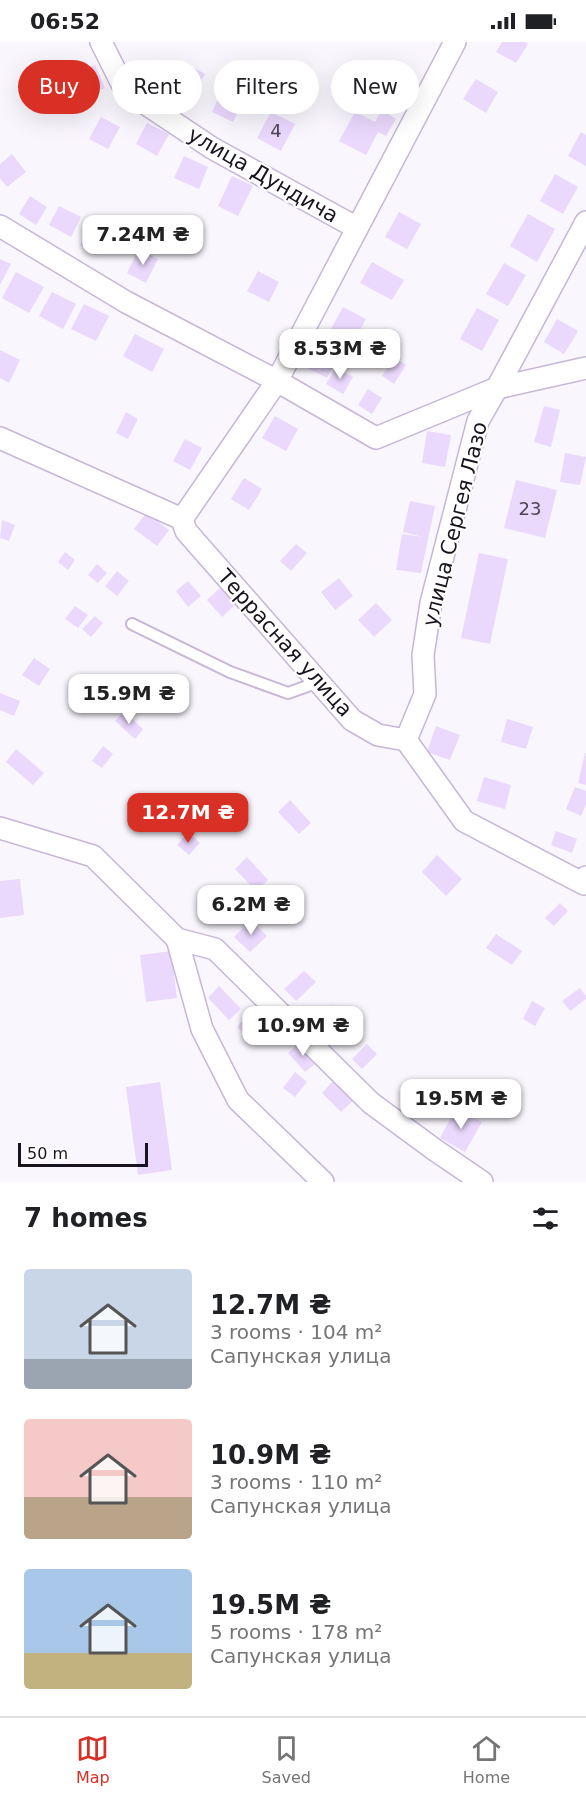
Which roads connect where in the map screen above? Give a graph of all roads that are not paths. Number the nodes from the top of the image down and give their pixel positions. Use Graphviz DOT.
graph roads {
  1 [pos="101,42"];
  2 [pos="455,42"];
  3 [pos="586,222"];
  4 [pos="0,226"];
  5 [pos="357,228"];
  6 [pos="586,368"];
  7 [pos="277,381"];
  8 [pos="497,388"];
  9 [pos="0,438"];
  10 [pos="182,519"];
  11 [pos="132,624"];
  12 [pos="319,682"];
  13 [pos="406,740"];
  14 [pos="0,828"];
  15 [pos="585,881"];
  16 [pos="177,939"];
  17 [pos="323,1182"];
  18 [pos="482,1182"];
  1 -- 5 [label="street, улица Дундича"];
  2 -- 5 [label="street"];
  3 -- 8 [label="street, улица Сергея Лазо"];
  4 -- 7 [label="street"];
  5 -- 7 [label="street"];
  6 -- 8 [label="street"];
  7 -- 8 [label="street"];
  7 -- 10 [label="street"];
  8 -- 13 [label="street, улица Сергея Лазо"];
  9 -- 10 [label="street"];
  10 -- 12 [label="street, Террасная улица"];
  11 -- 12 [label="lane"];
  12 -- 13 [label="street, Террасная улица"];
  13 -- 15 [label="street"];
  14 -- 16 [label="street"];
  16 -- 17 [label="street"];
  16 -- 18 [label="street"];
}
